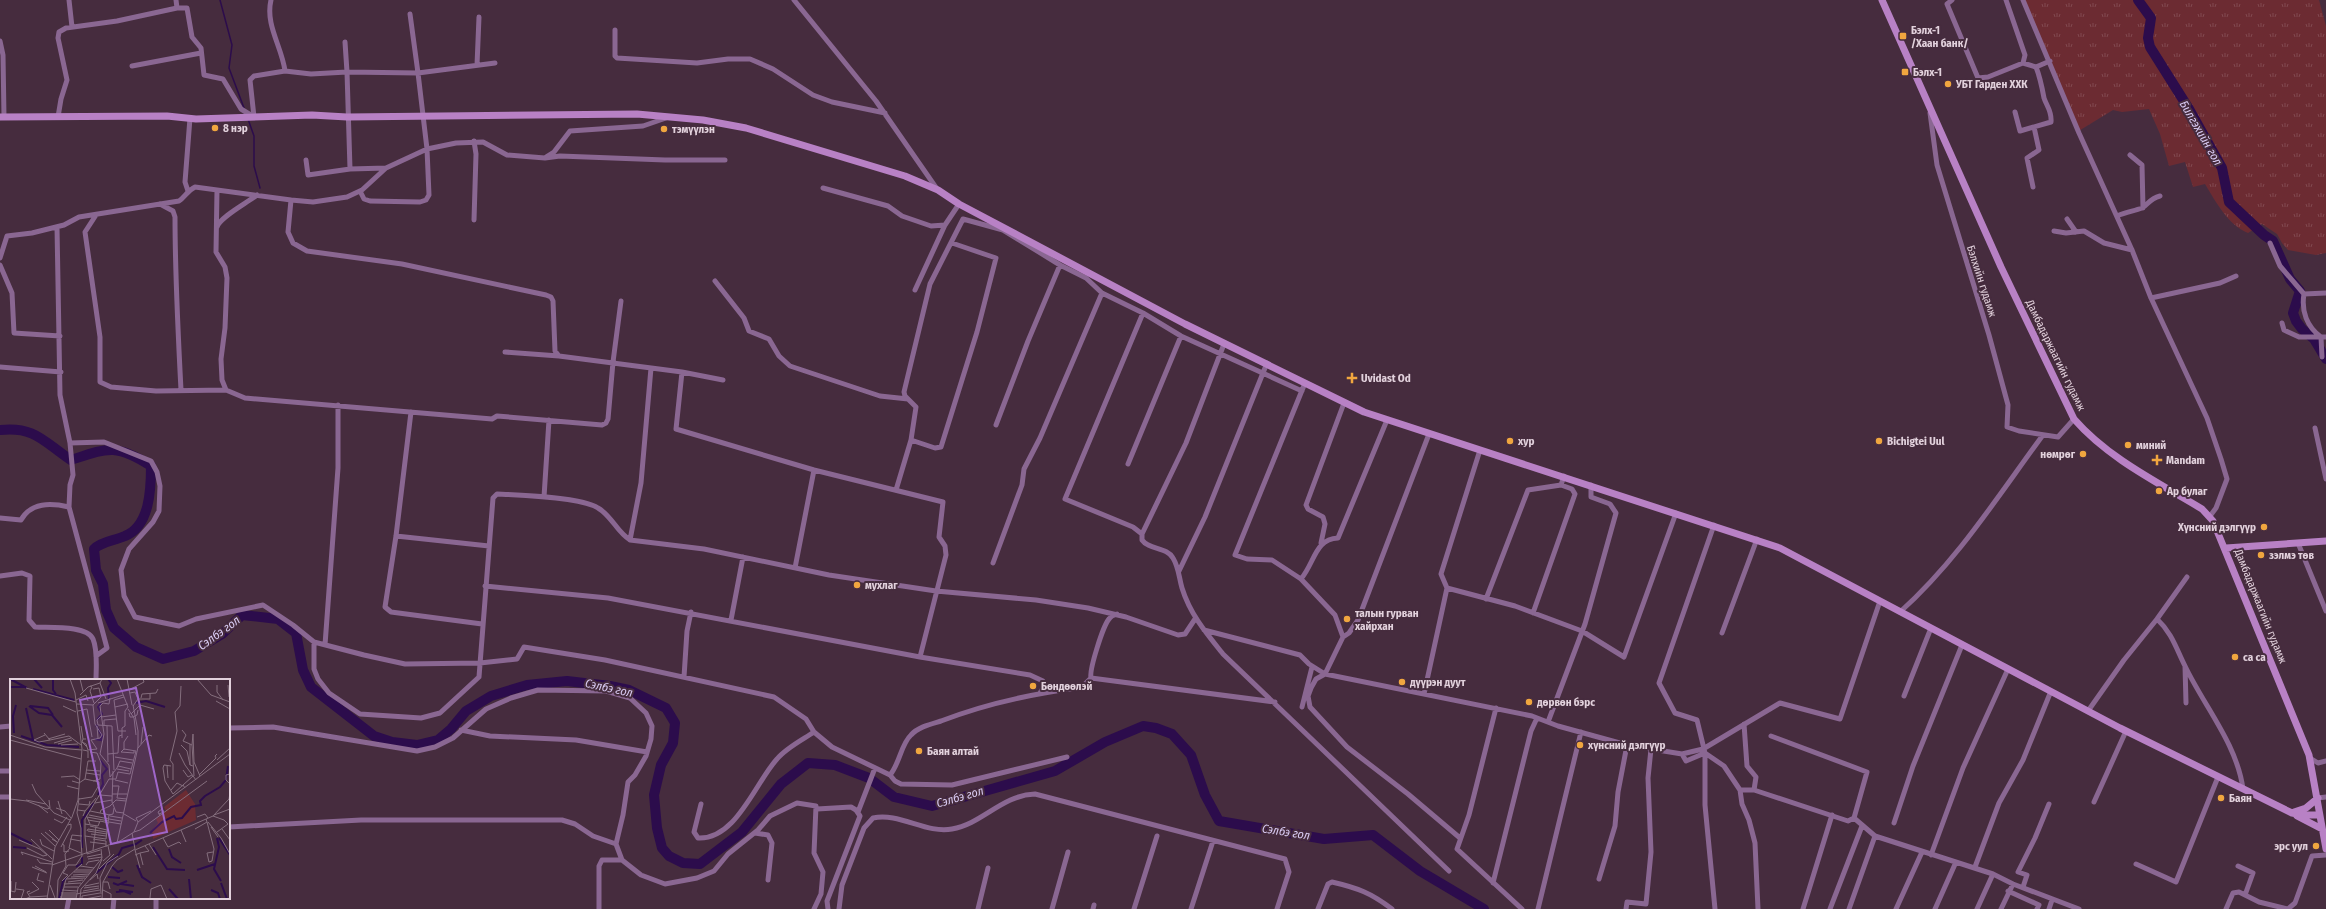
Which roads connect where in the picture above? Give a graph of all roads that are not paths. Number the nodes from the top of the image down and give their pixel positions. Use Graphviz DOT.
graph roads {
  1 [pos="69,0"];
  2 [pos="176,0"];
  3 [pos="271,0"];
  4 [pos="794,0"];
  5 [pos="1882,0"];
  6 [pos="1952,0"];
  7 [pos="2006,0"];
  8 [pos="2023,0"];
  9 [pos="177,8"];
  10 [pos="410,14"];
  11 [pos="479,17"];
  12 [pos="72,27"];
  13 [pos="616,30"];
  14 [pos="0,41"];
  15 [pos="346,42"];
  16 [pos="201,53"];
  17 [pos="2050,61"];
  18 [pos="495,63"];
  19 [pos="2023,63"];
  20 [pos="132,66"];
  21 [pos="477,66"];
  22 [pos="2036,66"];
  23 [pos="285,71"];
  24 [pos="2,72"];
  25 [pos="347,72"];
  26 [pos="418,73"];
  27 [pos="1929,106"];
  28 [pos="2015,112"];
  29 [pos="885,113"];
  30 [pos="422,116"];
  31 [pos="671,116"];
  32 [pos="58,117"];
  33 [pos="252,117"];
  34 [pos="348,117"];
  35 [pos="2,118"];
  36 [pos="190,118"];
  37 [pos="2034,127"];
  38 [pos="474,141"];
  39 [pos="427,149"];
  40 [pos="2130,155"];
  41 [pos="545,158"];
  42 [pos="306,160"];
  43 [pos="725,160"];
  44 [pos="386,168"];
  45 [pos="350,169"];
  46 [pos="2033,187"];
  47 [pos="823,188"];
  48 [pos="217,190"];
  49 [pos="938,190"];
  50 [pos="188,191"];
  51 [pos="360,191"];
  52 [pos="258,195"];
  53 [pos="2160,196"];
  54 [pos="291,200"];
  55 [pos="179,201"];
  56 [pos="157,203"];
  57 [pos="959,204"];
  58 [pos="2143,208"];
  59 [pos="173,211"];
  60 [pos="96,215"];
  61 [pos="2117,216"];
  62 [pos="2067,219"];
  63 [pos="474,220"];
  64 [pos="945,225"];
  65 [pos="57,227"];
  66 [pos="1004,229"];
  67 [pos="216,230"];
  68 [pos="2054,231"];
  69 [pos="2076,232"];
  70 [pos="952,243"];
  71 [pos="2270,243"];
  72 [pos="2132,250"];
  73 [pos="0,258"];
  74 [pos="0,265"];
  75 [pos="1060,265"];
  76 [pos="2236,276"];
  77 [pos="715,281"];
  78 [pos="914,290"];
  79 [pos="1102,293"];
  80 [pos="2326,293"];
  81 [pos="2304,294"];
  82 [pos="2151,298"];
  83 [pos="621,301"];
  84 [pos="1143,313"];
  85 [pos="2282,323"];
  86 [pos="60,336"];
  87 [pos="1180,336"];
  88 [pos="2321,337"];
  89 [pos="1224,344"];
  90 [pos="505,352"];
  91 [pos="1220,354"];
  92 [pos="559,356"];
  93 [pos="2322,357"];
  94 [pos="613,362"];
  95 [pos="1267,363"];
  96 [pos="0,368"];
  97 [pos="651,368"];
  98 [pos="61,372"];
  99 [pos="682,372"];
  100 [pos="1263,374"];
  101 [pos="723,380"];
  102 [pos="1303,387"];
  103 [pos="181,390"];
  104 [pos="226,390"];
  105 [pos="908,399"];
  106 [pos="1344,403"];
  107 [pos="338,405"];
  108 [pos="411,412"];
  109 [pos="2074,418"];
  110 [pos="549,420"];
  111 [pos="1387,420"];
  112 [pos="996,425"];
  113 [pos="2314,428"];
  114 [pos="1429,434"];
  115 [pos="2043,435"];
  116 [pos="911,440"];
  117 [pos="70,444"];
  118 [pos="1480,450"];
  119 [pos="1128,464"];
  120 [pos="814,470"];
  121 [pos="1564,476"];
  122 [pos="2326,478"];
  123 [pos="1561,485"];
  124 [pos="1591,485"];
  125 [pos="896,490"];
  126 [pos="544,497"];
  127 [pos="69,507"];
  128 [pos="1676,513"];
  129 [pos="2210,516"];
  130 [pos="0,518"];
  131 [pos="1714,525"];
  132 [pos="1142,534"];
  133 [pos="396,536"];
  134 [pos="1757,539"];
  135 [pos="630,540"];
  136 [pos="2326,540"];
  137 [pos="1321,542"];
  138 [pos="2298,543"];
  139 [pos="489,546"];
  140 [pos="2226,548"];
  141 [pos="743,557"];
  142 [pos="993,563"];
  143 [pos="795,568"];
  144 [pos="1179,571"];
  145 [pos="0,576"];
  146 [pos="2187,577"];
  147 [pos="1301,579"];
  148 [pos="485,586"];
  149 [pos="1447,588"];
  150 [pos="936,591"];
  151 [pos="1486,598"];
  152 [pos="1880,601"];
  153 [pos="2326,611"];
  154 [pos="691,612"];
  155 [pos="1900,612"];
  156 [pos="1533,613"];
  157 [pos="1117,614"];
  158 [pos="1195,619"];
  159 [pos="2157,619"];
  160 [pos="731,620"];
  161 [pos="482,624"];
  162 [pos="1931,628"];
  163 [pos="1204,630"];
  164 [pos="1582,631"];
  165 [pos="1722,633"];
  166 [pos="1343,637"];
  167 [pos="314,642"];
  168 [pos="325,645"];
  169 [pos="1962,645"];
  170 [pos="96,656"];
  171 [pos="920,657"];
  172 [pos="480,663"];
  173 [pos="2185,665"];
  174 [pos="1314,667"];
  175 [pos="2008,669"];
  176 [pos="1323,673"];
  177 [pos="684,677"];
  178 [pos="1091,678"];
  179 [pos="96,679"];
  180 [pos="2050,691"];
  181 [pos="1040,693"];
  182 [pos="1424,694"];
  183 [pos="1904,696"];
  184 [pos="1275,702"];
  185 [pos="2186,703"];
  186 [pos="1302,707"];
  187 [pos="1496,708"];
  188 [pos="2088,712"];
  189 [pos="1537,718"];
  190 [pos="1548,722"];
  191 [pos="1744,724"];
  192 [pos="10,726"];
  193 [pos="0,727"];
  194 [pos="230,728"];
  195 [pos="460,730"];
  196 [pos="2126,731"];
  197 [pos="814,732"];
  198 [pos="1581,732"];
  199 [pos="1771,736"];
  200 [pos="1627,745"];
  201 [pos="1651,749"];
  202 [pos="1704,751"];
  203 [pos="647,752"];
  204 [pos="1067,757"];
  205 [pos="2310,758"];
  206 [pos="2326,761"];
  207 [pos="875,768"];
  208 [pos="890,775"];
  209 [pos="2218,777"];
  210 [pos="2243,789"];
  211 [pos="1740,790"];
  212 [pos="1754,790"];
  213 [pos="10,797"];
  214 [pos="2326,797"];
  215 [pos="0,798"];
  216 [pos="2318,798"];
  217 [pos="2094,802"];
  218 [pos="700,804"];
  219 [pos="2049,804"];
  220 [pos="817,809"];
  221 [pos="858,812"];
  222 [pos="2292,813"];
  223 [pos="1832,815"];
  224 [pos="2319,815"];
  225 [pos="1854,818"];
  226 [pos="1894,823"];
  227 [pos="1862,826"];
  228 [pos="230,827"];
  229 [pos="2322,830"];
  230 [pos="755,833"];
  231 [pos="1157,836"];
  232 [pos="1875,836"];
  233 [pos="1460,838"];
  234 [pos="1213,840"];
  235 [pos="616,844"];
  236 [pos="2326,849"];
  237 [pos="1068,852"];
  238 [pos="1922,852"];
  239 [pos="1930,854"];
  240 [pos="2326,855"];
  241 [pos="622,860"];
  242 [pos="1956,862"];
  243 [pos="2136,864"];
  244 [pos="2238,866"];
  245 [pos="1975,867"];
  246 [pos="988,868"];
  247 [pos="1449,871"];
  248 [pos="1993,874"];
  249 [pos="1599,879"];
  250 [pos="768,880"];
  251 [pos="1493,883"];
  252 [pos="2013,884"];
  253 [pos="2023,887"];
  254 [pos="2008,891"];
  255 [pos="2245,895"];
  256 [pos="69,899"];
  257 [pos="114,899"];
  258 [pos="2052,900"];
  259 [pos="67,909"];
  260 [pos="113,909"];
  261 [pos="599,909"];
  262 [pos="814,909"];
  263 [pos="828,909"];
  264 [pos="839,909"];
  265 [pos="978,909"];
  266 [pos="1052,909"];
  267 [pos="1134,909"];
  268 [pos="1191,909"];
  269 [pos="1277,909"];
  270 [pos="1318,909"];
  271 [pos="1392,909"];
  272 [pos="1522,909"];
  273 [pos="1538,909"];
  274 [pos="1626,909"];
  275 [pos="1715,909"];
  276 [pos="1758,909"];
  277 [pos="1803,909"];
  278 [pos="1830,909"];
  279 [pos="1849,909"];
  280 [pos="1896,909"];
  281 [pos="1935,909"];
  282 [pos="1977,909"];
  283 [pos="2001,909"];
  284 [pos="2037,909"];
  285 [pos="2049,909"];
  286 [pos="2078,909"];
  287 [pos="2226,909"];
  1 -- 12 [label="street"];
  2 -- 9 [label="street"];
  3 -- 23 [label="street"];
  4 -- 29 [label="street"];
  5 -- 27 [label="main road, Дамбадаржаагийн гудамж"];
  6 -- 19 [label="street"];
  7 -- 19 [label="street"];
  8 -- 17 [label="street"];
  9 -- 12 [label="street"];
  9 -- 16 [label="street"];
  10 -- 26 [label="street"];
  11 -- 21 [label="street"];
  12 -- 32 [label="street"];
  13 -- 29 [label="street"];
  14 -- 24 [label="street"];
  15 -- 25 [label="street"];
  16 -- 20 [label="street"];
  16 -- 33 [label="street"];
  17 -- 22 [label="street"];
  17 -- 61 [label="street"];
  18 -- 21 [label="street"];
  19 -- 22 [label="street"];
  21 -- 26 [label="street"];
  22 -- 37 [label="street"];
  23 -- 25 [label="street"];
  23 -- 33 [label="street"];
  24 -- 35 [label="street"];
  25 -- 26 [label="street"];
  25 -- 34 [label="street"];
  26 -- 30 [label="street"];
  27 -- 109 [label="main road, Дамбадаржаагийн гудамж"];
  27 -- 115 [label="street, Бэлхийн гудамж"];
  28 -- 37 [label="street"];
  29 -- 49 [label="street"];
  30 -- 31 [label="main road"];
  30 -- 34 [label="main road"];
  30 -- 39 [label="street"];
  31 -- 41 [label="street"];
  31 -- 49 [label="main road"];
  32 -- 35 [label="main road"];
  32 -- 36 [label="main road"];
  33 -- 34 [label="main road"];
  33 -- 36 [label="main road"];
  34 -- 45 [label="street"];
  36 -- 50 [label="street"];
  37 -- 46 [label="street"];
  38 -- 39 [label="street"];
  38 -- 41 [label="street"];
  38 -- 63 [label="street"];
  39 -- 44 [label="street"];
  39 -- 51 [label="street"];
  40 -- 58 [label="street"];
  41 -- 43 [label="street"];
  42 -- 45 [label="street"];
  44 -- 45 [label="street"];
  44 -- 51 [label="street"];
  47 -- 64 [label="street"];
  48 -- 50 [label="street"];
  48 -- 52 [label="street"];
  48 -- 67 [label="street"];
  49 -- 57 [label="main road"];
  50 -- 55 [label="street"];
  51 -- 54 [label="street"];
  52 -- 54 [label="street"];
  52 -- 67 [label="street"];
  53 -- 58 [label="street"];
  54 -- 92 [label="street"];
  55 -- 56 [label="street"];
  55 -- 59 [label="street"];
  56 -- 59 [label="street"];
  56 -- 60 [label="street"];
  57 -- 64 [label="street"];
  57 -- 66 [label="main road"];
  58 -- 61 [label="street"];
  59 -- 103 [label="street"];
  60 -- 65 [label="street"];
  60 -- 103 [label="street"];
  61 -- 72 [label="street"];
  62 -- 69 [label="street"];
  64 -- 78 [label="street"];
  65 -- 73 [label="street"];
  65 -- 86 [label="street"];
  66 -- 70 [label="street"];
  66 -- 75 [label="street"];
  66 -- 89 [label="main road"];
  67 -- 104 [label="street"];
  68 -- 69 [label="street"];
  69 -- 72 [label="street"];
  70 -- 105 [label="street"];
  70 -- 116 [label="street"];
  71 -- 81 [label="street"];
  72 -- 82 [label="street"];
  74 -- 86 [label="street"];
  75 -- 79 [label="street"];
  75 -- 112 [label="street"];
  76 -- 82 [label="street"];
  77 -- 105 [label="street"];
  79 -- 84 [label="street"];
  79 -- 142 [label="street"];
  80 -- 81 [label="street"];
  81 -- 88 [label="street"];
  82 -- 129 [label="street"];
  83 -- 94 [label="street"];
  84 -- 87 [label="street"];
  84 -- 132 [label="street"];
  85 -- 88 [label="street"];
  86 -- 98 [label="street"];
  87 -- 91 [label="street"];
  87 -- 119 [label="street"];
  88 -- 93 [label="street"];
  89 -- 91 [label="street"];
  89 -- 95 [label="main road"];
  90 -- 92 [label="street"];
  91 -- 100 [label="street"];
  91 -- 132 [label="street"];
  92 -- 94 [label="street"];
  94 -- 97 [label="street"];
  94 -- 110 [label="street"];
  95 -- 100 [label="street"];
  95 -- 102 [label="main road"];
  96 -- 98 [label="street"];
  97 -- 99 [label="street"];
  97 -- 135 [label="street"];
  98 -- 117 [label="street"];
  99 -- 101 [label="street"];
  99 -- 120 [label="street"];
  100 -- 102 [label="street"];
  100 -- 144 [label="street"];
  102 -- 106 [label="main road"];
  102 -- 147 [label="street"];
  103 -- 104 [label="street"];
  104 -- 107 [label="street"];
  105 -- 116 [label="street"];
  106 -- 111 [label="main road"];
  106 -- 137 [label="street"];
  107 -- 108 [label="street"];
  107 -- 168 [label="street"];
  108 -- 110 [label="street"];
  108 -- 133 [label="street"];
  109 -- 115 [label="street, Бэлхийн гудамж"];
  109 -- 129 [label="main road, Дамбадаржаагийн гудамж"];
  110 -- 126 [label="street"];
  111 -- 114 [label="main road"];
  111 -- 137 [label="street"];
  113 -- 122 [label="street"];
  114 -- 118 [label="main road"];
  114 -- 166 [label="street"];
  115 -- 155 [label="street"];
  116 -- 125 [label="street"];
  117 -- 127 [label="street"];
  117 -- 167 [label="street"];
  118 -- 121 [label="main road"];
  118 -- 149 [label="street"];
  120 -- 125 [label="street"];
  120 -- 143 [label="street"];
  121 -- 123 [label="street"];
  121 -- 124 [label="main road"];
  123 -- 151 [label="street"];
  123 -- 156 [label="street"];
  124 -- 128 [label="main road"];
  124 -- 164 [label="street"];
  125 -- 150 [label="street"];
  126 -- 135 [label="street"];
  126 -- 139 [label="street"];
  127 -- 130 [label="street"];
  127 -- 170 [label="street"];
  128 -- 131 [label="main road"];
  128 -- 164 [label="street"];
  129 -- 140 [label="main road, Дамбадаржаагийн гудамж"];
  131 -- 134 [label="main road"];
  131 -- 202 [label="street"];
  132 -- 144 [label="street"];
  133 -- 139 [label="street"];
  133 -- 161 [label="street"];
  134 -- 152 [label="main road"];
  134 -- 165 [label="street"];
  135 -- 141 [label="street"];
  136 -- 138 [label="main road"];
  137 -- 147 [label="street"];
  138 -- 140 [label="main road"];
  138 -- 153 [label="street"];
  139 -- 148 [label="street"];
  140 -- 205 [label="main road, Дамбадаржаагийн гудамж"];
  141 -- 143 [label="street"];
  141 -- 160 [label="street"];
  143 -- 150 [label="street"];
  144 -- 158 [label="street"];
  145 -- 170 [label="street"];
  146 -- 159 [label="street"];
  147 -- 166 [label="street"];
  148 -- 154 [label="street"];
  148 -- 161 [label="street"];
  149 -- 151 [label="street"];
  149 -- 182 [label="street"];
  150 -- 157 [label="street"];
  150 -- 171 [label="street"];
  151 -- 156 [label="street"];
  152 -- 155 [label="main road"];
  152 -- 191 [label="street"];
  154 -- 160 [label="street"];
  154 -- 177 [label="street"];
  155 -- 162 [label="main road"];
  156 -- 164 [label="street"];
  157 -- 158 [label="street"];
  157 -- 178 [label="street"];
  158 -- 163 [label="street"];
  159 -- 173 [label="street"];
  159 -- 188 [label="street"];
  160 -- 171 [label="street"];
  161 -- 172 [label="street"];
  162 -- 169 [label="main road"];
  162 -- 183 [label="street"];
  163 -- 174 [label="street"];
  163 -- 184 [label="street"];
  164 -- 190 [label="street"];
  166 -- 176 [label="street"];
  167 -- 168 [label="street"];
  167 -- 172 [label="street"];
  168 -- 172 [label="street"];
  169 -- 175 [label="main road"];
  169 -- 226 [label="street"];
  170 -- 179 [label="street"];
  171 -- 181 [label="street"];
  172 -- 177 [label="street"];
  173 -- 185 [label="street"];
  173 -- 210 [label="street"];
  174 -- 176 [label="street"];
  174 -- 186 [label="street"];
  175 -- 180 [label="main road"];
  175 -- 239 [label="street"];
  176 -- 182 [label="street"];
  176 -- 233 [label="street"];
  177 -- 197 [label="street"];
  178 -- 181 [label="street"];
  178 -- 184 [label="street"];
  180 -- 188 [label="main road"];
  180 -- 245 [label="street"];
  181 -- 208 [label="street"];
  182 -- 187 [label="street"];
  184 -- 247 [label="street"];
  187 -- 189 [label="street"];
  187 -- 233 [label="street"];
  188 -- 196 [label="main road"];
  189 -- 190 [label="street"];
  189 -- 251 [label="street"];
  190 -- 198 [label="street"];
  191 -- 202 [label="street"];
  191 -- 212 [label="street"];
  192 -- 193 [label="street"];
  194 -- 195 [label="street"];
  195 -- 203 [label="street"];
  195 -- 203 [label="street"];
  196 -- 209 [label="main road"];
  196 -- 217 [label="street"];
  197 -- 207 [label="street"];
  197 -- 218 [label="street"];
  198 -- 200 [label="street"];
  198 -- 273 [label="street"];
  199 -- 225 [label="street"];
  200 -- 201 [label="street"];
  200 -- 249 [label="street"];
  201 -- 202 [label="street"];
  201 -- 274 [label="street"];
  202 -- 211 [label="street"];
  202 -- 275 [label="street"];
  203 -- 235 [label="street"];
  204 -- 208 [label="street"];
  205 -- 206 [label="street"];
  205 -- 216 [label="main road, Дамбадаржаагийн гудамж"];
  207 -- 208 [label="street"];
  207 -- 221 [label="street"];
  209 -- 210 [label="main road"];
  209 -- 243 [label="street"];
  210 -- 222 [label="main road"];
  211 -- 212 [label="street"];
  211 -- 276 [label="street"];
  212 -- 223 [label="street"];
  213 -- 215 [label="street"];
  214 -- 216 [label="street"];
  216 -- 222 [label="main road"];
  216 -- 224 [label="main road, Дамбадаржаагийн гудамж"];
  219 -- 253 [label="street"];
  220 -- 221 [label="street"];
  220 -- 230 [label="street"];
  220 -- 262 [label="street"];
  221 -- 263 [label="street"];
  222 -- 224 [label="main road"];
  222 -- 229 [label="main road"];
  223 -- 225 [label="street"];
  223 -- 277 [label="street"];
  224 -- 229 [label="main road, Дамбадаржаагийн гудамж"];
  225 -- 227 [label="street"];
  227 -- 232 [label="street"];
  227 -- 278 [label="street"];
  228 -- 235 [label="street"];
  229 -- 236 [label="main road, Дамбадаржаагийн гудамж"];
  230 -- 241 [label="street"];
  230 -- 250 [label="street"];
  231 -- 267 [label="street"];
  232 -- 238 [label="street"];
  232 -- 279 [label="street"];
  233 -- 251 [label="street"];
  234 -- 264 [label="street"];
  234 -- 268 [label="street"];
  234 -- 269 [label="street"];
  235 -- 241 [label="street"];
  237 -- 266 [label="street"];
  238 -- 239 [label="street"];
  238 -- 280 [label="street"];
  239 -- 242 [label="street"];
  240 -- 255 [label="street"];
  241 -- 261 [label="street"];
  242 -- 245 [label="street"];
  242 -- 281 [label="street"];
  244 -- 255 [label="street"];
  245 -- 248 [label="street"];
  246 -- 265 [label="street"];
  248 -- 252 [label="street"];
  248 -- 282 [label="street"];
  251 -- 272 [label="street"];
  252 -- 253 [label="street"];
  252 -- 254 [label="street"];
  253 -- 258 [label="street"];
  254 -- 283 [label="street"];
  254 -- 284 [label="street"];
  255 -- 287 [label="street"];
  256 -- 259 [label="street"];
  257 -- 260 [label="street"];
  258 -- 285 [label="street"];
  258 -- 286 [label="street"];
  270 -- 271 [label="street"];
}
